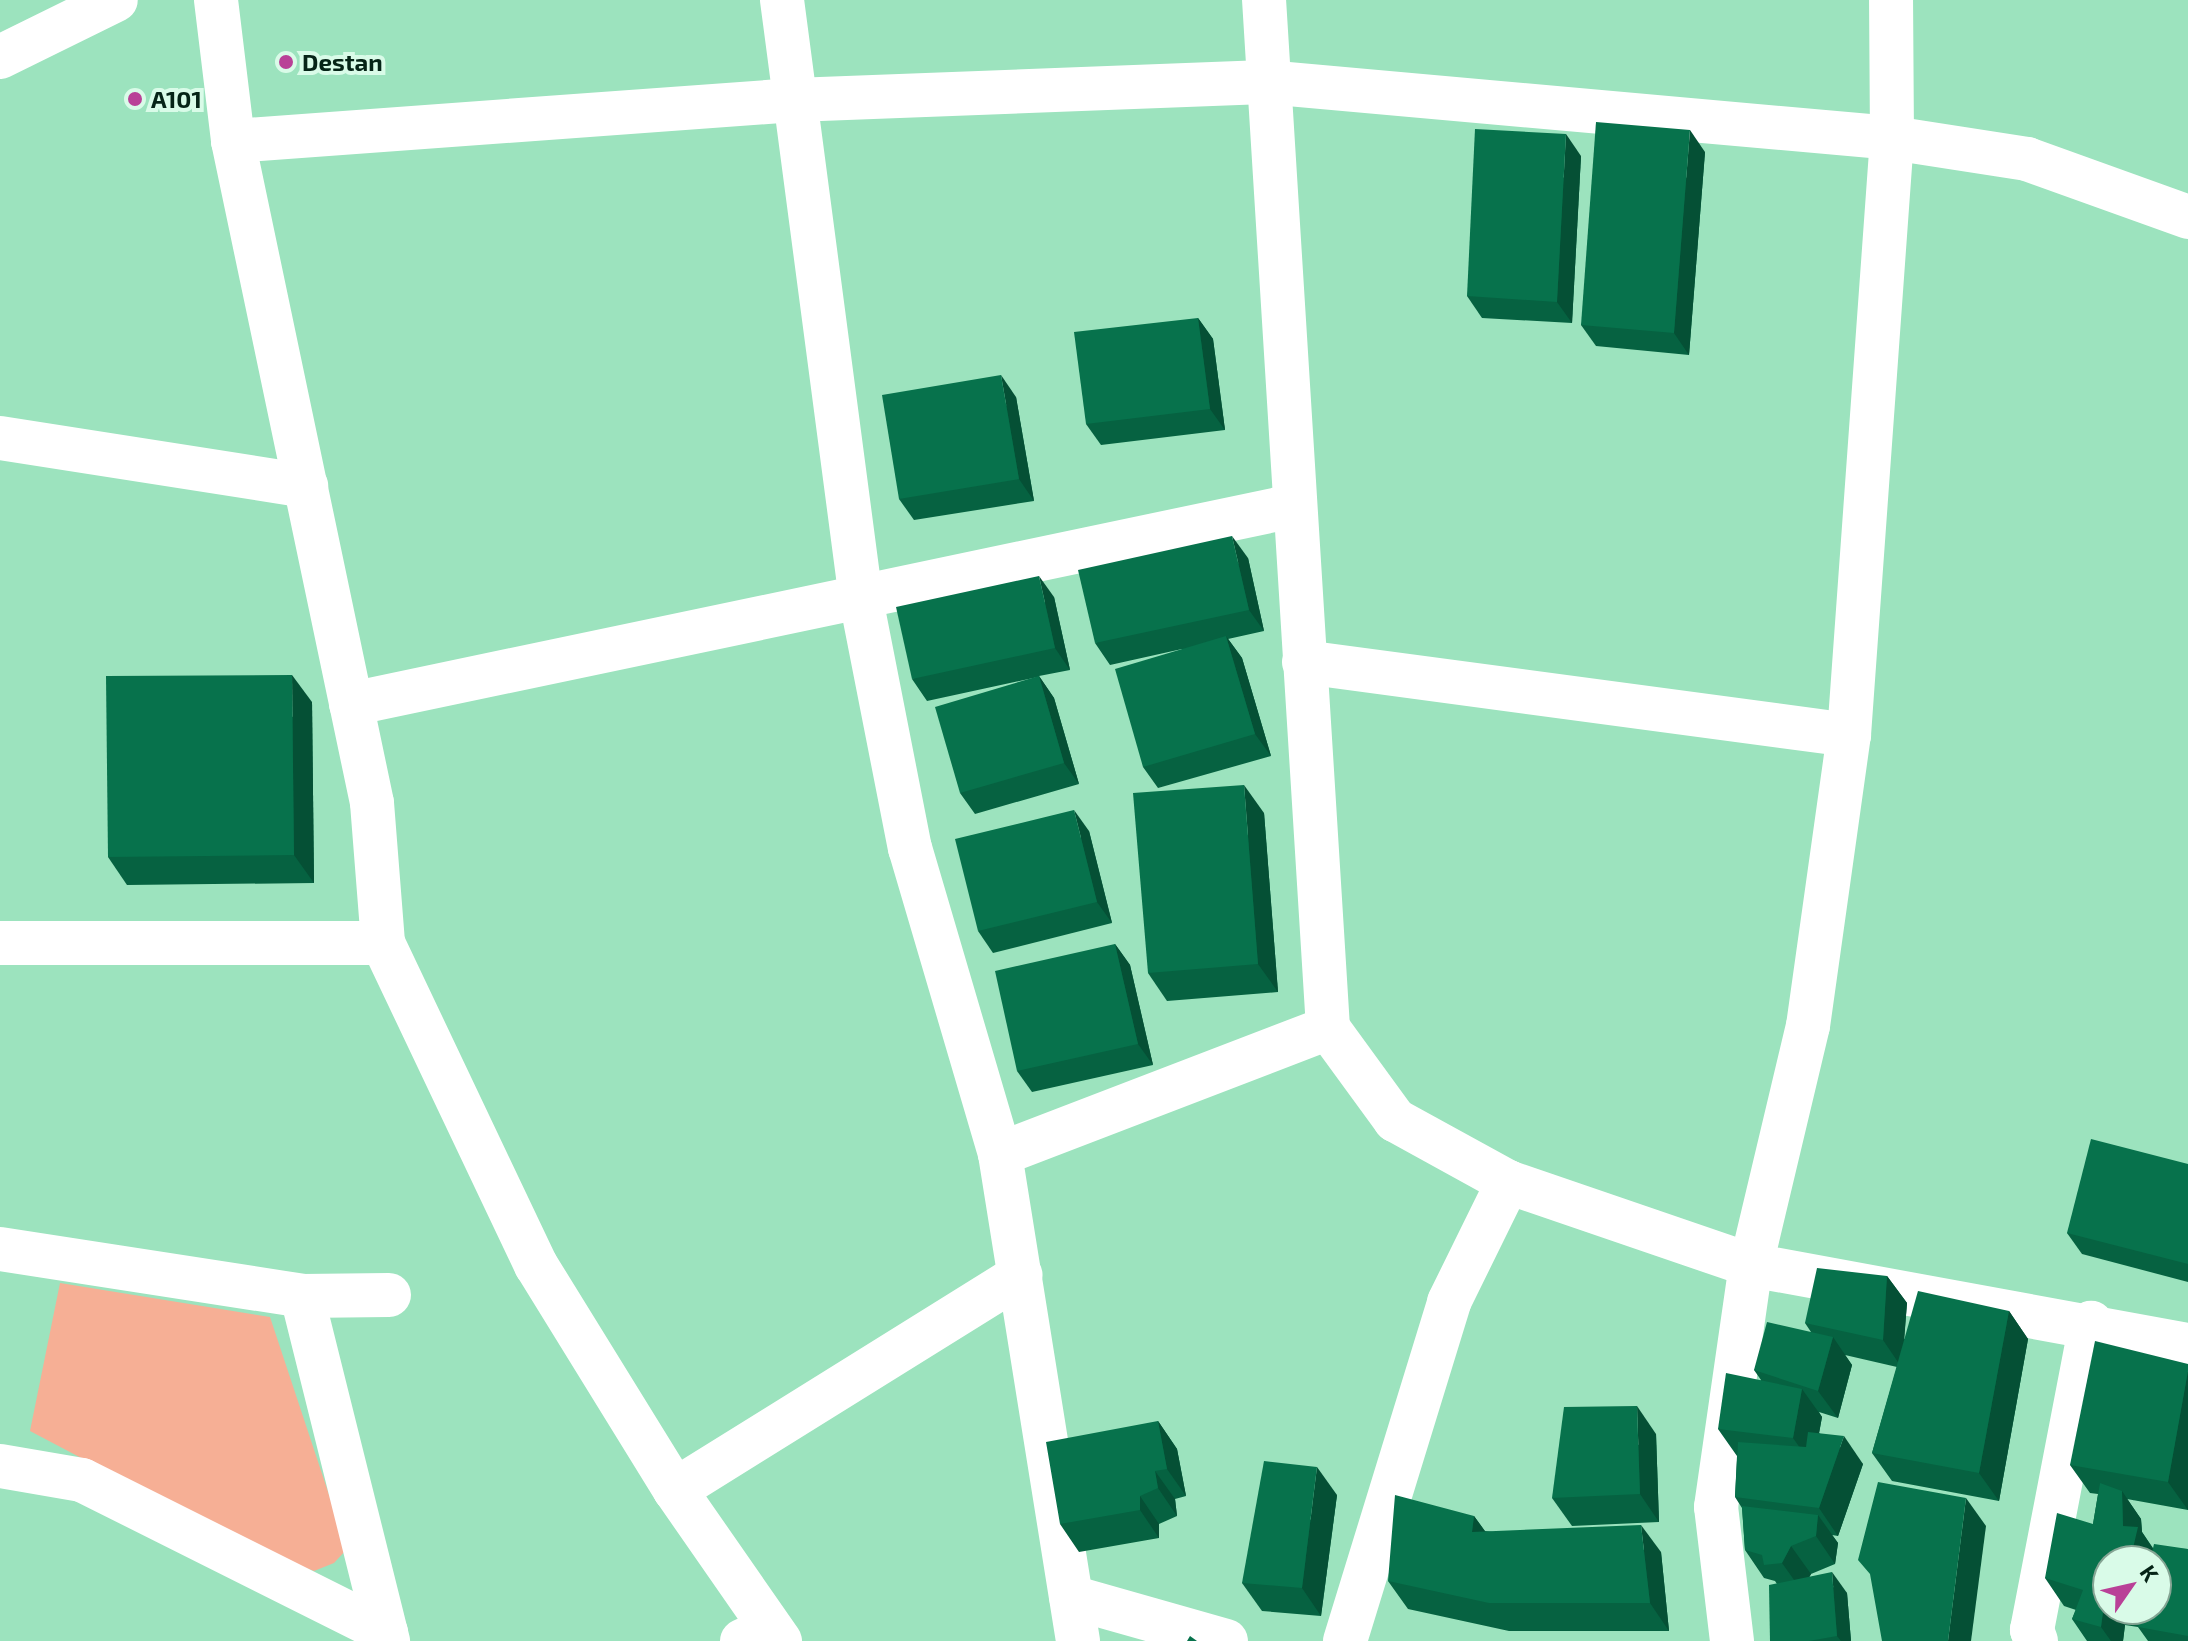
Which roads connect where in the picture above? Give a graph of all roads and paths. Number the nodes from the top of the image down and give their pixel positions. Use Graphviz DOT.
graph roads {
  1 [pos="116,0"];
  2 [pos="216,0"];
  3 [pos="782,0"];
  4 [pos="1264,0"];
  5 [pos="1891,0"];
  6 [pos="0,57"];
  7 [pos="1265,82"];
  8 [pos="794,100"];
  9 [pos="1892,138"];
  10 [pos="233,141"];
  11 [pos="2188,217"];
  12 [pos="0,438"];
  13 [pos="306,486"];
  14 [pos="1293,506"];
  15 [pos="861,599"];
  16 [pos="1304,662"];
  17 [pos="351,704"];
  18 [pos="1849,735"];
  19 [pos="0,943"];
  20 [pos="383,943"];
  21 [pos="1328,1028"];
  22 [pos="1000,1154"];
  23 [pos="1508,1182"];
  24 [pos="0,1249"];
  25 [pos="1751,1265"];
  26 [pos="1020,1275"];
  27 [pos="389,1295"];
  28 [pos="302,1296"];
  29 [pos="2091,1323"];
  30 [pos="2188,1345"];
  31 [pos="0,1466"];
  32 [pos="675,1490"];
  33 [pos="1071,1597"];
  34 [pos="387,1637"];
  35 [pos="764,1637"];
  36 [pos="1078,1641"];
  37 [pos="1226,1641"];
  38 [pos="1345,1641"];
  39 [pos="1732,1641"];
  40 [pos="2036,1641"];
  1 -- 6 [label="street"];
  2 -- 10 [label="street"];
  3 -- 8 [label="street"];
  4 -- 7 [label="street"];
  5 -- 9 [label="street"];
  7 -- 8 [label="street"];
  7 -- 9 [label="street"];
  7 -- 14 [label="street"];
  8 -- 10 [label="street"];
  8 -- 15 [label="street"];
  9 -- 11 [label="street"];
  9 -- 18 [label="street"];
  10 -- 13 [label="street"];
  12 -- 13 [label="street"];
  13 -- 17 [label="street"];
  14 -- 15 [label="street"];
  14 -- 16 [label="street"];
  15 -- 17 [label="street"];
  15 -- 22 [label="street"];
  16 -- 18 [label="street"];
  16 -- 21 [label="street"];
  17 -- 20 [label="street"];
  18 -- 25 [label="street"];
  19 -- 20 [label="street"];
  20 -- 32 [label="street"];
  21 -- 22 [label="street"];
  21 -- 23 [label="street"];
  22 -- 26 [label="street"];
  23 -- 25 [label="street"];
  23 -- 38 [label="street"];
  24 -- 28 [label="street"];
  25 -- 29 [label="street"];
  25 -- 39 [label="street"];
  26 -- 32 [label="street"];
  26 -- 33 [label="street"];
  27 -- 28 [label="street"];
  28 -- 34 [label="street"];
  29 -- 30 [label="street"];
  29 -- 40 [label="street"];
  31 -- 34 [label="street"];
  32 -- 35 [label="street"];
  33 -- 36 [label="street"];
  33 -- 37 [label="street"];
}
